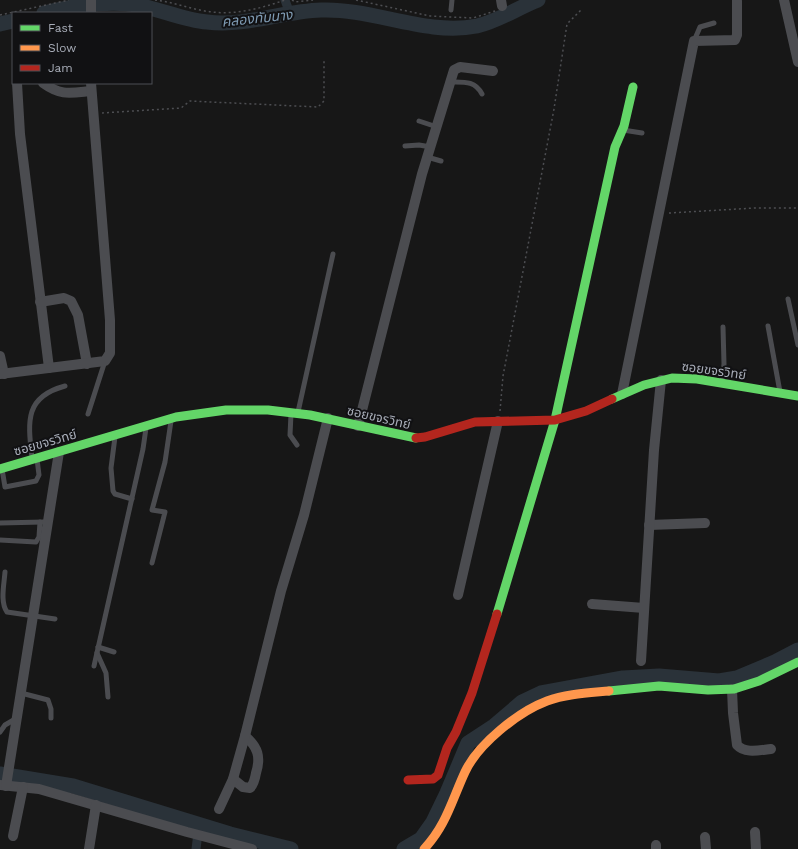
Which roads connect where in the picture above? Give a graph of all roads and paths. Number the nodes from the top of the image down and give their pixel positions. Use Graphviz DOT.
graph roads {
  1 [pos="69,0"];
  2 [pos="91,0"];
  3 [pos="155,0"];
  4 [pos="285,0"];
  5 [pos="292,0"];
  6 [pos="313,0"];
  7 [pos="356,0"];
  8 [pos="452,0"];
  9 [pos="784,0"];
  10 [pos="737,1"];
  11 [pos="502,3"];
  12 [pos="451,10"];
  13 [pos="581,10"];
  14 [pos="12,12"];
  15 [pos="14,12"];
  16 [pos="91,12"];
  17 [pos="0,15"];
  18 [pos="714,23"];
  19 [pos="694,41"];
  20 [pos="324,59"];
  21 [pos="798,62"];
  22 [pos="493,71"];
  23 [pos="452,82"];
  24 [pos="17,84"];
  25 [pos="44,84"];
  26 [pos="91,87"];
  27 [pos="633,87"];
  28 [pos="482,94"];
  29 [pos="92,114"];
  30 [pos="419,121"];
  31 [pos="437,127"];
  32 [pos="622,130"];
  33 [pos="642,133"];
  34 [pos="404,146"];
  35 [pos="431,147"];
  36 [pos="427,157"];
  37 [pos="441,161"];
  38 [pos="798,208"];
  39 [pos="659,213"];
  40 [pos="333,254"];
  41 [pos="788,299"];
  42 [pos="40,302"];
  43 [pos="768,326"];
  44 [pos="723,327"];
  45 [pos="798,345"];
  46 [pos="0,356"];
  47 [pos="105,361"];
  48 [pos="87,364"];
  49 [pos="49,368"];
  50 [pos="2,374"];
  51 [pos="660,380"];
  52 [pos="722,383"];
  53 [pos="65,386"];
  54 [pos="780,393"];
  55 [pos="622,394"];
  56 [pos="798,396"];
  57 [pos="294,413"];
  58 [pos="88,414"];
  59 [pos="171,418"];
  60 [pos="328,418"];
  61 [pos="555,420"];
  62 [pos="499,421"];
  63 [pos="146,425"];
  64 [pos="358,426"];
  65 [pos="115,435"];
  66 [pos="297,445"];
  67 [pos="59,452"];
  68 [pos="34,458"];
  69 [pos="1,469"];
  70 [pos="132,499"];
  71 [pos="45,521"];
  72 [pos="0,523"];
  73 [pos="705,523"];
  74 [pos="649,525"];
  75 [pos="0,540"];
  76 [pos="152,563"];
  77 [pos="5,572"];
  78 [pos="458,595"];
  79 [pos="592,604"];
  80 [pos="644,608"];
  81 [pos="34,616"];
  82 [pos="55,619"];
  83 [pos="98,650"];
  84 [pos="114,652"];
  85 [pos="641,660"];
  86 [pos="798,662"];
  87 [pos="94,666"];
  88 [pos="732,689"];
  89 [pos="21,693"];
  90 [pos="108,697"];
  91 [pos="16,718"];
  92 [pos="51,718"];
  93 [pos="0,732"];
  94 [pos="245,736"];
  95 [pos="771,749"];
  96 [pos="233,779"];
  97 [pos="408,780"];
  98 [pos="4,784"];
  99 [pos="23,787"];
  100 [pos="96,805"];
  101 [pos="219,809"];
  102 [pos="755,832"];
  103 [pos="14,836"];
  104 [pos="705,837"];
  105 [pos="89,849"];
  106 [pos="252,849"];
  107 [pos="424,849"];
  108 [pos="706,849"];
  109 [pos="756,849"];
  1 -- 15 [label="path"];
  2 -- 16 [label="street"];
  3 -- 4 [label="path"];
  5 -- 6 [label="path"];
  7 -- 11 [label="path"];
  8 -- 12 [label="lane"];
  9 -- 21 [label="street"];
  10 -- 19 [label="street"];
  13 -- 62 [label="path"];
  14 -- 17 [label="path"];
  18 -- 19 [label="lane"];
  19 -- 39 [label="street"];
  20 -- 29 [label="path"];
  22 -- 23 [label="street"];
  23 -- 28 [label="lane"];
  23 -- 31 [label="street"];
  24 -- 42 [label="street"];
  25 -- 26 [label="street"];
  26 -- 29 [label="street"];
  27 -- 32 [label="street"];
  29 -- 47 [label="street"];
  30 -- 31 [label="lane"];
  31 -- 35 [label="street"];
  32 -- 33 [label="lane"];
  32 -- 61 [label="street"];
  34 -- 35 [label="lane"];
  35 -- 36 [label="street"];
  36 -- 37 [label="lane"];
  36 -- 64 [label="street"];
  38 -- 39 [label="path"];
  39 -- 55 [label="street"];
  40 -- 57 [label="lane"];
  41 -- 45 [label="lane"];
  42 -- 48 [label="street"];
  42 -- 49 [label="street"];
  43 -- 54 [label="lane"];
  44 -- 52 [label="lane"];
  46 -- 50 [label="street"];
  47 -- 48 [label="street"];
  47 -- 58 [label="lane"];
  48 -- 49 [label="street"];
  49 -- 50 [label="street"];
  51 -- 52 [label="street, ซอยขจรวิทย์"];
  51 -- 55 [label="street, ซอยขจรวิทย์"];
  51 -- 74 [label="street"];
  52 -- 54 [label="street, ซอยขจรวิทย์"];
  53 -- 68 [label="lane"];
  54 -- 56 [label="street, ซอยขจรวิทย์"];
  55 -- 61 [label="street, ซอยขจรวิทย์"];
  57 -- 59 [label="street, ซอยขจรวิทย์"];
  57 -- 60 [label="street, ซอยขจรวิทย์"];
  57 -- 66 [label="lane"];
  59 -- 63 [label="street, ซอยขจรวิทย์"];
  59 -- 76 [label="lane"];
  60 -- 64 [label="street, ซอยขจรวิทย์"];
  60 -- 94 [label="street"];
  61 -- 62 [label="street, ซอยขจรวิทย์"];
  61 -- 97 [label="street"];
  62 -- 64 [label="street, ซอยขจรวิทย์"];
  62 -- 78 [label="street"];
  63 -- 65 [label="street, ซอยขจรวิทย์"];
  63 -- 70 [label="lane"];
  65 -- 67 [label="street, ซอยขจรวิทย์"];
  65 -- 70 [label="lane"];
  67 -- 68 [label="street, ซอยขจรวิทย์"];
  67 -- 71 [label="street"];
  68 -- 69 [label="street, ซอยขจรวิทย์"];
  68 -- 69 [label="lane"];
  70 -- 83 [label="lane"];
  71 -- 72 [label="lane"];
  71 -- 75 [label="lane"];
  71 -- 81 [label="street"];
  73 -- 74 [label="street"];
  74 -- 80 [label="street"];
  77 -- 81 [label="lane"];
  79 -- 80 [label="street"];
  80 -- 85 [label="street"];
  81 -- 82 [label="lane"];
  81 -- 89 [label="street"];
  83 -- 84 [label="lane"];
  83 -- 87 [label="lane"];
  83 -- 90 [label="lane"];
  86 -- 88 [label="street"];
  88 -- 95 [label="street"];
  88 -- 107 [label="street"];
  89 -- 91 [label="street"];
  89 -- 92 [label="lane"];
  91 -- 93 [label="lane"];
  91 -- 98 [label="street"];
  94 -- 96 [label="street"];
  94 -- 96 [label="street"];
  96 -- 101 [label="street"];
  98 -- 99 [label="street"];
  99 -- 100 [label="street"];
  99 -- 103 [label="street"];
  100 -- 105 [label="street"];
  100 -- 106 [label="street"];
  102 -- 109 [label="street"];
  104 -- 108 [label="street"];
}
